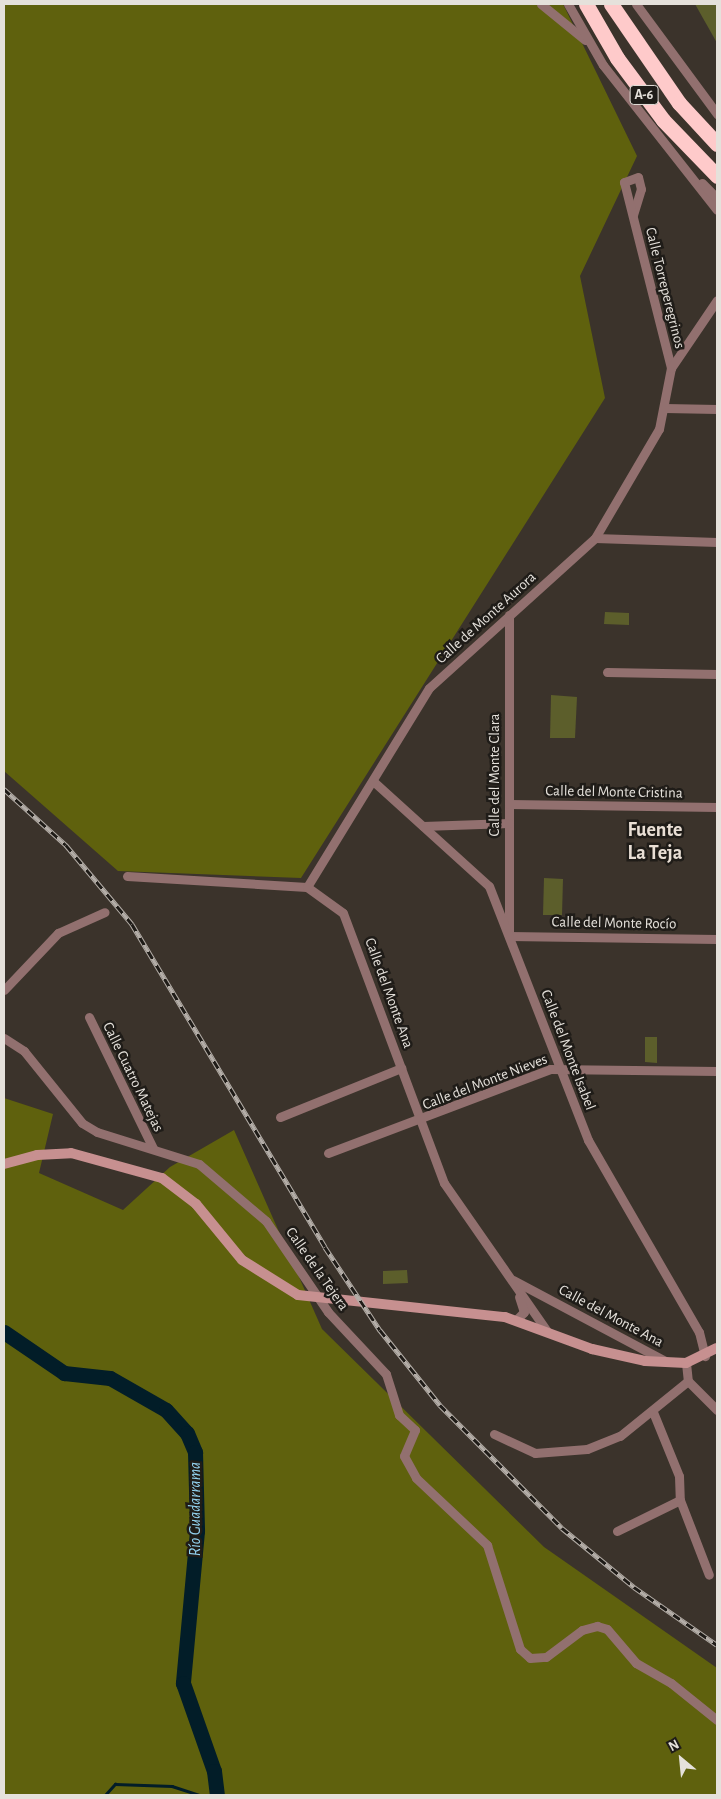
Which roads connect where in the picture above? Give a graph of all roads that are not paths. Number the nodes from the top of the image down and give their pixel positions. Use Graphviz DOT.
graph roads {
  1 [pos="541,4"];
  2 [pos="568,4"];
  3 [pos="586,4"];
  4 [pos="611,4"];
  5 [pos="636,4"];
  6 [pos="588,43"];
  7 [pos="717,114"];
  8 [pos="717,144"];
  9 [pos="668,150"];
  10 [pos="717,176"];
  11 [pos="717,198"];
  12 [pos="717,210"];
  13 [pos="634,215"];
  14 [pos="717,300"];
  15 [pos="671,368"];
  16 [pos="665,408"];
  17 [pos="717,409"];
  18 [pos="595,538"];
  19 [pos="717,542"];
  20 [pos="508,615"];
  21 [pos="607,672"];
  22 [pos="717,674"];
  23 [pos="373,781"];
  24 [pos="509,804"];
  25 [pos="717,807"];
  26 [pos="509,823"];
  27 [pos="423,826"];
  28 [pos="127,876"];
  29 [pos="307,887"];
  30 [pos="105,912"];
  31 [pos="510,936"];
  32 [pos="717,939"];
  33 [pos="4,990"];
  34 [pos="89,1017"];
  35 [pos="4,1038"];
  36 [pos="402,1068"];
  37 [pos="558,1069"];
  38 [pos="717,1071"];
  39 [pos="280,1117"];
  40 [pos="422,1120"];
  41 [pos="153,1148"];
  42 [pos="328,1153"];
  43 [pos="4,1164"];
  44 [pos="513,1280"];
  45 [pos="516,1320"];
  46 [pos="547,1331"];
  47 [pos="717,1348"];
  48 [pos="705,1356"];
  49 [pos="668,1362"];
  50 [pos="686,1363"];
  51 [pos="688,1381"];
  52 [pos="717,1410"];
  53 [pos="653,1412"];
  54 [pos="494,1434"];
  55 [pos="680,1500"];
  56 [pos="617,1531"];
  57 [pos="710,1575"];
  58 [pos="717,1720"];
  1 -- 6 [label="street"];
  2 -- 6 [label="street"];
  3 -- 10 [label="highway, A-6"];
  4 -- 8 [label="highway, A-6"];
  5 -- 7 [label="street"];
  6 -- 9 [label="street"];
  9 -- 11 [label="street"];
  9 -- 12 [label="street"];
  13 -- 15 [label="street, Calle Torreperegrinos"];
  14 -- 15 [label="street"];
  15 -- 16 [label="street, Calle de Monte Aurora"];
  16 -- 17 [label="street"];
  16 -- 18 [label="street, Calle de Monte Aurora"];
  18 -- 19 [label="street"];
  18 -- 20 [label="street, Calle de Monte Aurora"];
  20 -- 23 [label="street, Calle de Monte Aurora"];
  20 -- 24 [label="street, Calle del Monte Clara"];
  21 -- 22 [label="street"];
  23 -- 27 [label="street, Calle del Monte Isabel"];
  23 -- 29 [label="street, Calle de Monte Aurora"];
  24 -- 25 [label="street, Calle del Monte Cristina"];
  24 -- 26 [label="street, Calle del Monte Clara"];
  26 -- 27 [label="street"];
  26 -- 31 [label="street, Calle del Monte Clara"];
  27 -- 31 [label="street, Calle del Monte Isabel"];
  28 -- 29 [label="street, Calle del Monte Ana"];
  29 -- 36 [label="street, Calle del Monte Ana"];
  30 -- 33 [label="street"];
  31 -- 32 [label="street, Calle del Monte Rocío"];
  31 -- 37 [label="street, Calle del Monte Isabel"];
  34 -- 41 [label="street, Calle Cuatro Matejas"];
  35 -- 41 [label="street, Calle de la Tejera"];
  36 -- 39 [label="street"];
  36 -- 40 [label="street, Calle del Monte Ana"];
  37 -- 38 [label="street, Calle del Monte Nieves"];
  37 -- 40 [label="street, Calle del Monte Nieves"];
  37 -- 48 [label="street, Calle del Monte Isabel"];
  40 -- 42 [label="street, Calle del Monte Nieves"];
  40 -- 44 [label="street, Calle del Monte Ana"];
  41 -- 58 [label="street, Calle de la Tejera"];
  43 -- 45 [label="main road"];
  44 -- 45 [label="street, Calle del Monte Ana"];
  44 -- 46 [label="street, Calle del Monte Ana"];
  44 -- 49 [label="street, Calle del Monte Ana"];
  45 -- 46 [label="main road"];
  46 -- 49 [label="main road"];
  47 -- 48 [label="main road"];
  48 -- 50 [label="main road"];
  49 -- 50 [label="main road"];
  50 -- 51 [label="street"];
  51 -- 52 [label="street"];
  51 -- 53 [label="street"];
  53 -- 54 [label="street"];
  53 -- 55 [label="street"];
  55 -- 56 [label="street"];
  55 -- 57 [label="street"];
}
